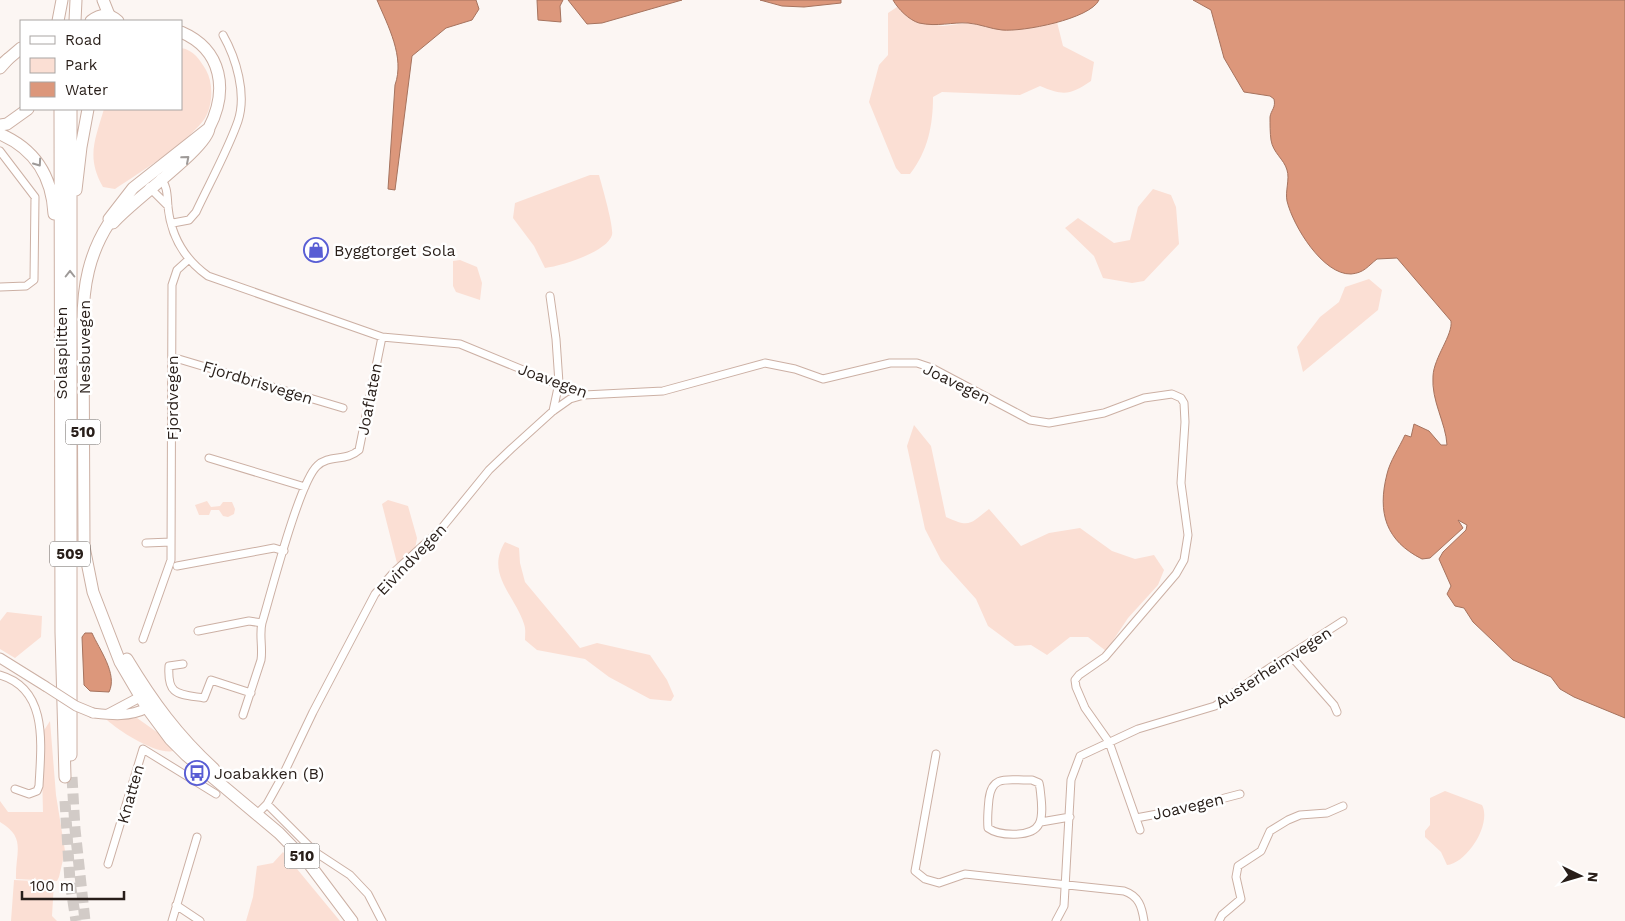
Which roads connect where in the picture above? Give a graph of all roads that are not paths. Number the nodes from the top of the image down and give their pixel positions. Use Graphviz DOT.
graph roads {
  1 [pos="64,0"];
  2 [pos="76,0"];
  3 [pos="103,0"];
  4 [pos="58,20"];
  5 [pos="64,20"];
  6 [pos="75,20"];
  7 [pos="92,20"];
  8 [pos="116,20"];
  9 [pos="182,32"];
  10 [pos="222,35"];
  11 [pos="20,41"];
  12 [pos="20,49"];
  13 [pos="2,62"];
  14 [pos="27,110"];
  15 [pos="60,110"];
  16 [pos="70,110"];
  17 [pos="88,110"];
  18 [pos="17,118"];
  19 [pos="0,119"];
  20 [pos="0,125"];
  21 [pos="209,128"];
  22 [pos="0,134"];
  23 [pos="0,151"];
  24 [pos="150,174"];
  25 [pos="162,179"];
  26 [pos="150,188"];
  27 [pos="168,206"];
  28 [pos="109,223"];
  29 [pos="172,223"];
  30 [pos="70,251"];
  31 [pos="188,260"];
  32 [pos="60,262"];
  33 [pos="0,287"];
  34 [pos="550,296"];
  35 [pos="382,337"];
  36 [pos="172,357"];
  37 [pos="559,383"];
  38 [pos="584,394"];
  39 [pos="343,408"];
  40 [pos="553,411"];
  41 [pos="209,458"];
  42 [pos="305,487"];
  43 [pos="170,542"];
  44 [pos="146,543"];
  45 [pos="284,551"];
  46 [pos="177,566"];
  47 [pos="1343,621"];
  48 [pos="262,623"];
  49 [pos="198,631"];
  50 [pos="143,639"];
  51 [pos="1290,655"];
  52 [pos="0,658"];
  53 [pos="183,664"];
  54 [pos="0,675"];
  55 [pos="251,693"];
  56 [pos="146,701"];
  57 [pos="1337,712"];
  58 [pos="244,715"];
  59 [pos="1109,742"];
  60 [pos="936,754"];
  61 [pos="15,789"];
  62 [pos="220,789"];
  63 [pos="1240,794"];
  64 [pos="267,804"];
  65 [pos="1343,806"];
  66 [pos="257,814"];
  67 [pos="1070,817"];
  68 [pos="1136,818"];
  69 [pos="1041,822"];
  70 [pos="1140,830"];
  71 [pos="197,837"];
  72 [pos="108,864"];
  73 [pos="1067,883"];
  74 [pos="176,905"];
  75 [pos="172,921"];
  76 [pos="200,921"];
  77 [pos="352,921"];
  78 [pos="382,921"];
  79 [pos="1056,921"];
  80 [pos="1144,921"];
  81 [pos="1219,921"];
  1 -- 4 [label="main road"];
  1 -- 5 [label="main road"];
  2 -- 6 [label="main road"];
  3 -- 8 [label="main road"];
  7 -- 8 [label="main road"];
  9 -- 21 [label="main road, 510"];
  10 -- 29 [label="street"];
  11 -- 13 [label="main road"];
  12 -- 13 [label="main road"];
  14 -- 18 [label="main road"];
  15 -- 32 [label="main road, Solasplitten / 509"];
  16 -- 30 [label="main road, Solasplitten / 509"];
  17 -- 30 [label="main road, 509"];
  18 -- 19 [label="main road"];
  18 -- 20 [label="main road"];
  21 -- 24 [label="main road, 510"];
  25 -- 21 [label="main road, Nesbuvegen / 510, one-way"];
  22 -- 32 [label="main road, 509, one-way"];
  23 -- 33 [label="street"];
  24 -- 25 [label="street"];
  24 -- 26 [label="street"];
  24 -- 28 [label="main road, 510"];
  25 -- 26 [label="main road, Nesbuvegen / 510"];
  25 -- 27 [label="street, Joavegen"];
  26 -- 27 [label="street"];
  26 -- 28 [label="main road, Nesbuvegen / 510"];
  27 -- 29 [label="street, Joavegen"];
  28 -- 56 [label="main road, Nesbuvegen / 510"];
  29 -- 31 [label="street, Joavegen"];
  32 -- 30 [label="main road, Solasplitten / 509, one-way"];
  31 -- 35 [label="street, Joavegen"];
  31 -- 36 [label="street, Fjordvegen"];
  34 -- 37 [label="street"];
  35 -- 37 [label="street, Joavegen"];
  35 -- 42 [label="street, Joaflaten"];
  36 -- 39 [label="street, Fjordbrisvegen"];
  36 -- 43 [label="street, Fjordvegen"];
  37 -- 38 [label="street, Joavegen"];
  37 -- 40 [label="street"];
  38 -- 40 [label="street, Eivindvegen"];
  38 -- 59 [label="street, Joavegen"];
  40 -- 64 [label="street, Eivindvegen"];
  41 -- 42 [label="street"];
  42 -- 45 [label="street, Joaflaten"];
  43 -- 44 [label="street"];
  43 -- 50 [label="street, Fjordvegen"];
  45 -- 46 [label="street"];
  45 -- 48 [label="street, Joaflaten"];
  47 -- 51 [label="street, Austerheimvegen"];
  48 -- 49 [label="street"];
  48 -- 55 [label="street, Joaflaten"];
  51 -- 57 [label="street"];
  51 -- 59 [label="street, Austerheimvegen"];
  52 -- 56 [label="street, bridge"];
  53 -- 55 [label="street"];
  54 -- 61 [label="street"];
  55 -- 58 [label="street, Joaflaten"];
  56 -- 62 [label="main road, Nesbuvegen / 510"];
  59 -- 67 [label="street, Austerheimvegen"];
  59 -- 68 [label="street, Joavegen"];
  60 -- 73 [label="street"];
  62 -- 66 [label="main road, Nesbuvegen / 510"];
  62 -- 72 [label="street, Knatten"];
  63 -- 68 [label="street, Joavegen"];
  64 -- 66 [label="street, Eivindvegen"];
  64 -- 78 [label="street"];
  65 -- 81 [label="street"];
  66 -- 77 [label="main road, Nesbuvegen / 510"];
  67 -- 69 [label="street"];
  67 -- 73 [label="street, Austerheimvegen"];
  68 -- 70 [label="street, Joavegen"];
  69 -- 69 [label="street"];
  71 -- 74 [label="street"];
  73 -- 79 [label="street, Austerheimvegen"];
  73 -- 80 [label="street"];
  74 -- 75 [label="street"];
  74 -- 76 [label="street"];
}
